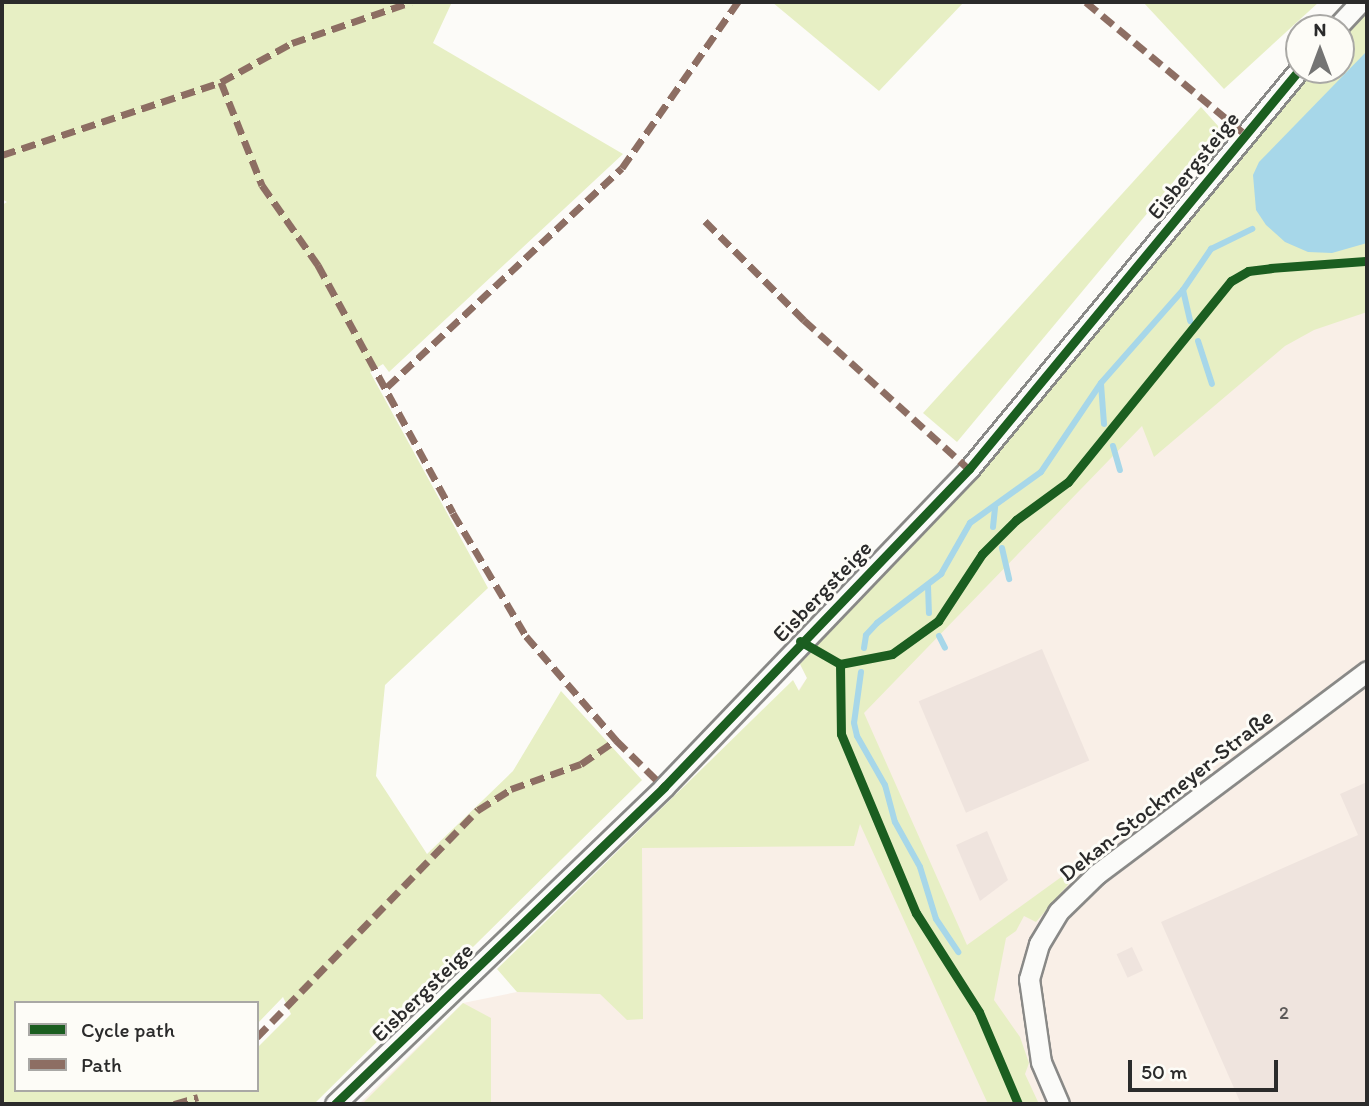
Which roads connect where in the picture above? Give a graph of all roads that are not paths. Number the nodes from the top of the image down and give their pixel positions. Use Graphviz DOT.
graph roads {
  1 [pos="1287,84"];
  2 [pos="1367,671"];
  3 [pos="335,1104"];
  4 [pos="1059,1104"];
  1 -- 3 [label="street, Eisbergsteige"];
  2 -- 4 [label="street, Dekan-Stockmeyer-Straße"];
}
